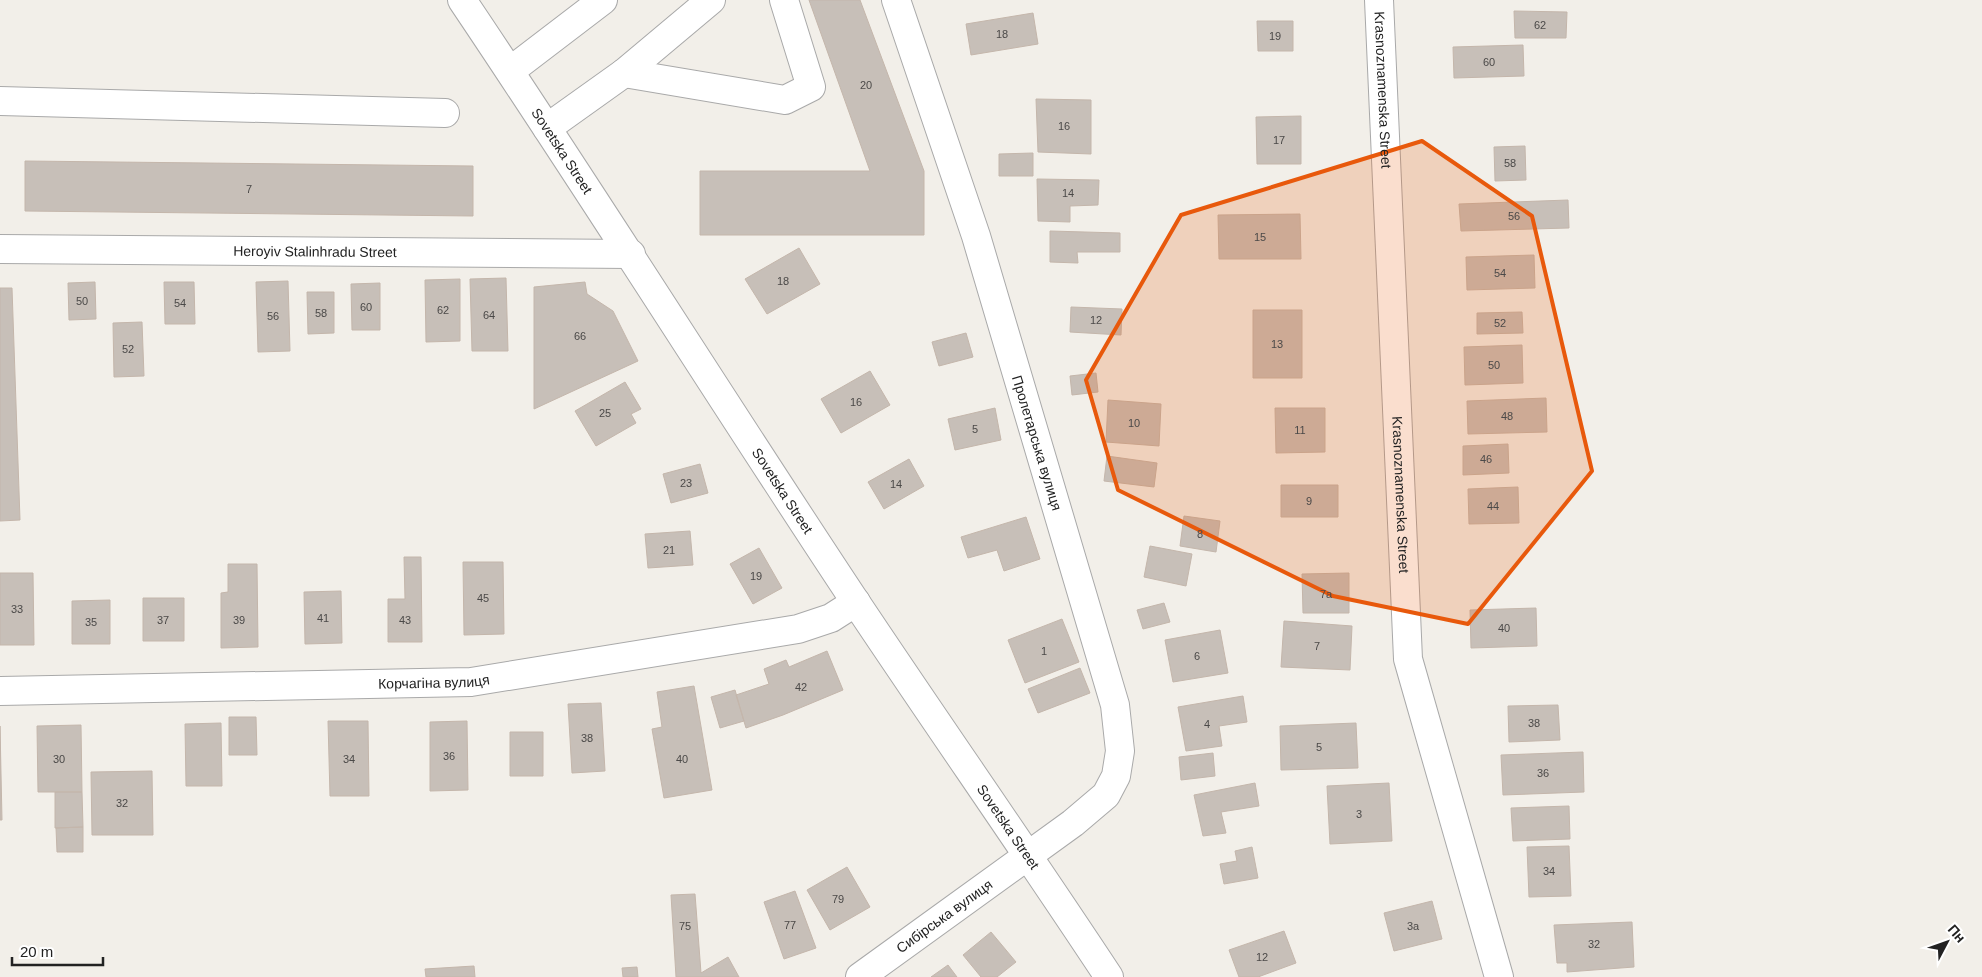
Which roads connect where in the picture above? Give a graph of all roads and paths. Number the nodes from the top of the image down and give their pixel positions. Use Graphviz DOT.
graph roads {
  1 [pos="462,0"];
  2 [pos="603,0"];
  3 [pos="711,0"];
  4 [pos="784,0"];
  5 [pos="896,0"];
  6 [pos="1380,0"];
  7 [pos="510,71"];
  8 [pos="624,73"];
  9 [pos="0,101"];
  10 [pos="444,113"];
  11 [pos="547,128"];
  12 [pos="0,249"];
  13 [pos="631,254"];
  14 [pos="856,602"];
  15 [pos="0,691"];
  16 [pos="1028,854"];
  17 [pos="860,977"];
  18 [pos="1109,977"];
  19 [pos="1499,977"];
  1 -- 7 [label="street, Sovetska Street"];
  2 -- 7 [label="street"];
  3 -- 8 [label="street"];
  4 -- 8 [label="street"];
  5 -- 16 [label="street, Пролетарська вулиця"];
  6 -- 19 [label="street, Krasnoznamenska Street"];
  7 -- 11 [label="street, Sovetska Street"];
  8 -- 11 [label="street"];
  9 -- 10 [label="street"];
  11 -- 13 [label="street, Sovetska Street"];
  12 -- 13 [label="street, Heroyiv Stalinhradu Street"];
  13 -- 14 [label="street, Sovetska Street"];
  14 -- 15 [label="street, Корчагіна вулиця"];
  14 -- 16 [label="street, Sovetska Street"];
  16 -- 17 [label="street, Сибірська вулиця"];
  16 -- 18 [label="street, Sovetska Street"];
}
